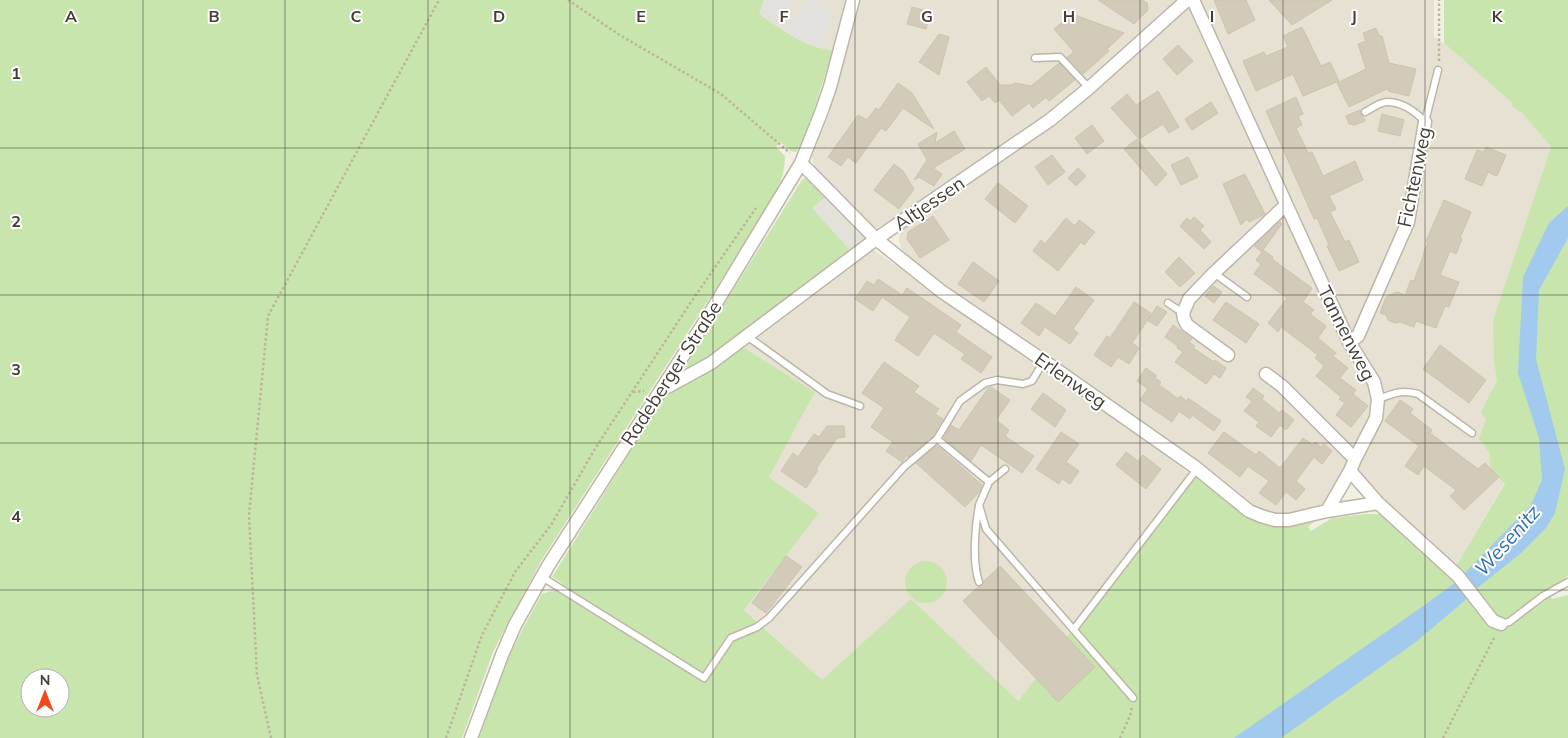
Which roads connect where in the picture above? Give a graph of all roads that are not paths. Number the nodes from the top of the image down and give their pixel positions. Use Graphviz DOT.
graph roads {
  1 [pos="853,0"];
  2 [pos="1193,0"];
  3 [pos="1180,2"];
  4 [pos="1035,58"];
  5 [pos="1438,70"];
  6 [pos="1088,88"];
  7 [pos="1365,112"];
  8 [pos="1425,122"];
  9 [pos="801,163"];
  10 [pos="1286,204"];
  11 [pos="876,239"];
  12 [pos="1214,273"];
  13 [pos="1247,297"];
  14 [pos="1168,303"];
  15 [pos="1183,313"];
  16 [pos="747,336"];
  17 [pos="1349,342"];
  18 [pos="1228,355"];
  19 [pos="1044,361"];
  20 [pos="1266,374"];
  21 [pos="660,391"];
  22 [pos="1378,400"];
  23 [pos="860,406"];
  24 [pos="1472,433"];
  25 [pos="937,439"];
  26 [pos="1352,465"];
  27 [pos="1005,469"];
  28 [pos="1196,469"];
  29 [pos="989,482"];
  30 [pos="1378,503"];
  31 [pos="979,504"];
  32 [pos="1327,512"];
  33 [pos="542,576"];
  34 [pos="979,582"];
  35 [pos="1568,582"];
  36 [pos="1501,624"];
  37 [pos="1074,629"];
  38 [pos="1133,698"];
  39 [pos="471,738"];
  1 -- 9 [label="street, Radeberger Straße"];
  2 -- 10 [label="street, Tannenweg"];
  3 -- 6 [label="street, Altjessen"];
  4 -- 6 [label="lane"];
  5 -- 8 [label="lane, Fichtenweg"];
  6 -- 11 [label="street, Altjessen"];
  7 -- 8 [label="lane"];
  8 -- 17 [label="street, Fichtenweg"];
  9 -- 11 [label="street, Erlenweg"];
  9 -- 21 [label="street, Radeberger Straße"];
  10 -- 12 [label="street"];
  10 -- 17 [label="street, Tannenweg"];
  11 -- 16 [label="street, Altjessen"];
  11 -- 19 [label="street, Erlenweg"];
  12 -- 13 [label="lane"];
  12 -- 15 [label="street"];
  14 -- 15 [label="lane"];
  15 -- 18 [label="street"];
  16 -- 21 [label="street, Altjessen"];
  16 -- 23 [label="lane"];
  17 -- 22 [label="street, Tannenweg"];
  19 -- 25 [label="lane"];
  19 -- 28 [label="street, Erlenweg"];
  20 -- 26 [label="street"];
  21 -- 33 [label="street, Radeberger Straße"];
  22 -- 24 [label="lane"];
  22 -- 26 [label="street, Tannenweg"];
  25 -- 29 [label="lane"];
  25 -- 33 [label="lane"];
  26 -- 30 [label="street"];
  26 -- 32 [label="street"];
  27 -- 29 [label="lane"];
  28 -- 32 [label="street, Erlenweg"];
  28 -- 37 [label="lane"];
  29 -- 31 [label="lane"];
  30 -- 32 [label="street, Erlenweg"];
  30 -- 36 [label="street"];
  31 -- 34 [label="lane"];
  31 -- 37 [label="lane"];
  33 -- 39 [label="street, Radeberger Straße"];
  35 -- 36 [label="lane"];
  37 -- 38 [label="lane"];
}
